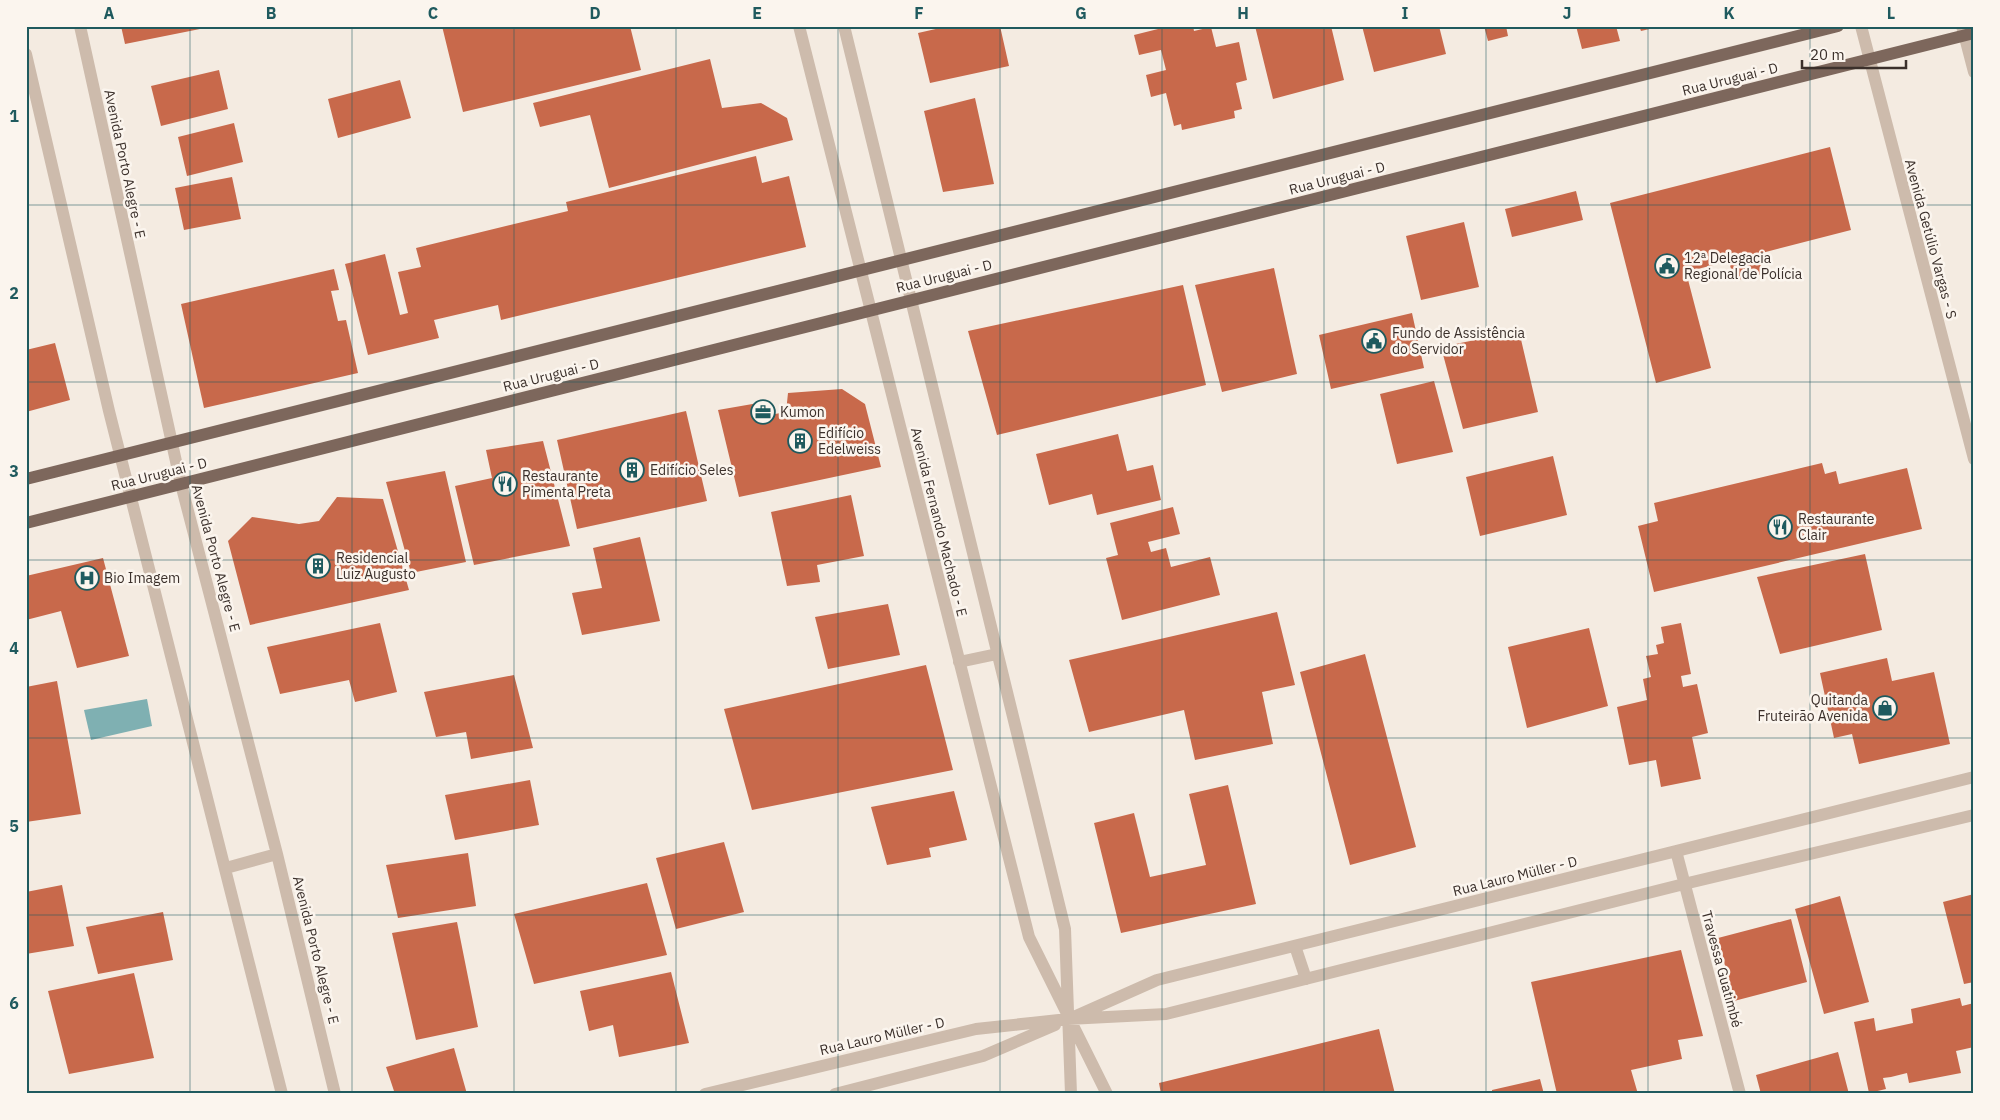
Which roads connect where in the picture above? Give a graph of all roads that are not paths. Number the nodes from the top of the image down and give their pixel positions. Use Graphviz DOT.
graph roads {
  1 [pos="80,26"];
  2 [pos="799,26"];
  3 [pos="844,26"];
  4 [pos="1838,26"];
  5 [pos="1861,26"];
  6 [pos="1967,32"];
  7 [pos="26,54"];
  8 [pos="1869,59"];
  9 [pos="1974,72"];
  10 [pos="902,260"];
  11 [pos="861,270"];
  12 [pos="911,300"];
  13 [pos="870,310"];
  14 [pos="171,442"];
  15 [pos="121,456"];
  16 [pos="1974,459"];
  17 [pos="26,479"];
  18 [pos="181,484"];
  19 [pos="131,497"];
  20 [pos="26,523"];
  21 [pos="997,654"];
  22 [pos="959,662"];
  23 [pos="1974,777"];
  24 [pos="1974,815"];
  25 [pos="1676,851"];
  26 [pos="277,854"];
  27 [pos="226,868"];
  28 [pos="1684,884"];
  29 [pos="1295,946"];
  30 [pos="1306,979"];
  31 [pos="1068,1019"];
  32 [pos="719,1092"];
  33 [pos="282,1094"];
  34 [pos="335,1094"];
  35 [pos="705,1094"];
  36 [pos="835,1094"];
  37 [pos="1071,1094"];
  38 [pos="1107,1094"];
  39 [pos="1740,1094"];
  1 -- 14 [label="street, Avenida Porto Alegre - E"];
  2 -- 11 [label="street, Avenida Fernando Machado - E"];
  3 -- 10 [label="street, Avenida Fernando Machado - E"];
  4 -- 10 [label="main road, Rua Uruguai - D"];
  5 -- 8 [label="street, Avenida Getúlio Vargas - S"];
  6 -- 8 [label="main road, Rua Uruguai - D"];
  6 -- 9 [label="street"];
  7 -- 15 [label="street"];
  8 -- 12 [label="main road, Rua Uruguai - D"];
  8 -- 16 [label="street, Avenida Getúlio Vargas - S"];
  10 -- 11 [label="main road, Rua Uruguai - D"];
  10 -- 12 [label="street, Avenida Fernando Machado - E"];
  11 -- 13 [label="street, Avenida Fernando Machado - E"];
  11 -- 14 [label="main road, Rua Uruguai - D"];
  12 -- 13 [label="main road, Rua Uruguai - D"];
  12 -- 21 [label="street, Avenida Fernando Machado - E"];
  13 -- 18 [label="main road, Rua Uruguai - D"];
  13 -- 22 [label="street, Avenida Fernando Machado - E"];
  14 -- 15 [label="main road, Rua Uruguai - D"];
  14 -- 18 [label="street, Avenida Porto Alegre - E"];
  15 -- 17 [label="main road, Rua Uruguai - D"];
  15 -- 19 [label="street"];
  18 -- 19 [label="main road, Rua Uruguai - D"];
  18 -- 26 [label="street, Avenida Porto Alegre - E"];
  19 -- 20 [label="main road, Rua Uruguai - D"];
  19 -- 27 [label="street"];
  21 -- 22 [label="street"];
  21 -- 31 [label="street, Avenida Fernando Machado - E"];
  22 -- 31 [label="street, Avenida Fernando Machado - E"];
  23 -- 25 [label="street, Rua Lauro Müller - D"];
  24 -- 28 [label="street, Rua Lauro Müller - D"];
  25 -- 28 [label="street, Travessa Guatimbé"];
  25 -- 29 [label="street, Rua Lauro Müller - D"];
  26 -- 27 [label="street"];
  26 -- 34 [label="street, Avenida Porto Alegre - E"];
  27 -- 33 [label="street"];
  28 -- 30 [label="street, Rua Lauro Müller - D"];
  28 -- 39 [label="street, Travessa Guatimbé"];
  29 -- 30 [label="street"];
  29 -- 31 [label="street, Rua Lauro Müller - D"];
  30 -- 31 [label="street, Rua Lauro Müller - D"];
  31 -- 32 [label="street, Rua Lauro Müller - D"];
  31 -- 36 [label="street, Rua Lauro Müller - D"];
  31 -- 37 [label="street, Avenida Fernando Machado - E"];
  31 -- 38 [label="street, Avenida Fernando Machado - E"];
  32 -- 35 [label="street, Rua Lauro Müller - D"];
}
